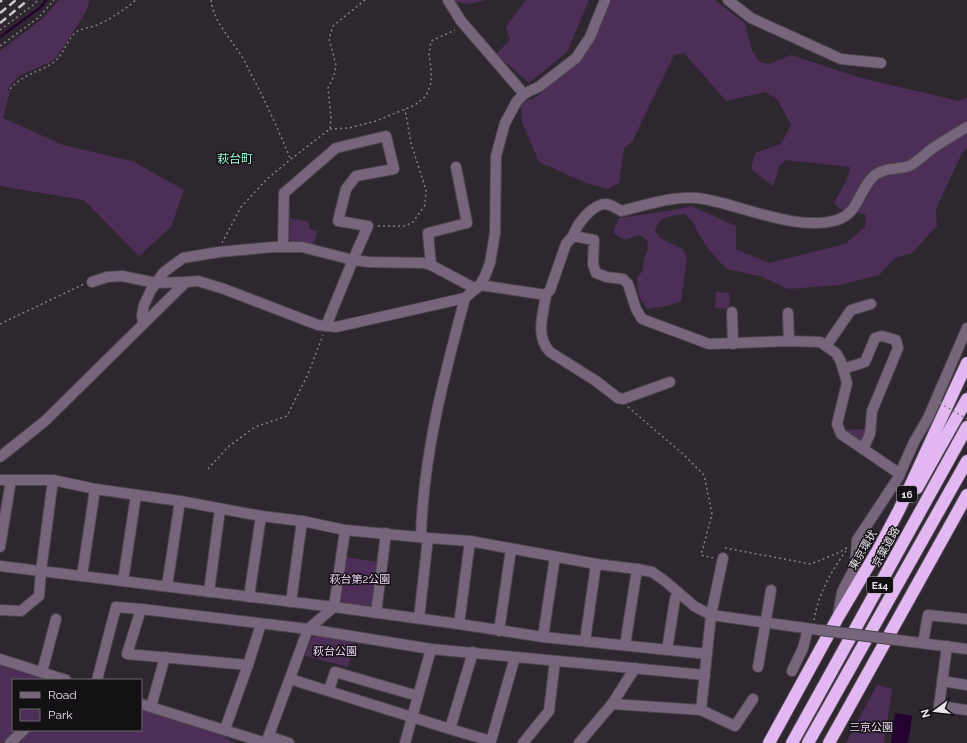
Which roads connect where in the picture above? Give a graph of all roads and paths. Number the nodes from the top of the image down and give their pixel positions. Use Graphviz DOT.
graph roads {
  1 [pos="38,0"];
  2 [pos="54,0"];
  3 [pos="136,0"];
  4 [pos="211,0"];
  5 [pos="365,0"];
  6 [pos="448,0"];
  7 [pos="605,0"];
  8 [pos="728,0"];
  9 [pos="464,25"];
  10 [pos="0,30"];
  11 [pos="0,46"];
  12 [pos="881,63"];
  13 [pos="10,89"];
  14 [pos="524,94"];
  15 [pos="405,109"];
  16 [pos="967,127"];
  17 [pos="330,129"];
  18 [pos="291,159"];
  19 [pos="456,167"];
  20 [pos="368,226"];
  21 [pos="573,236"];
  22 [pos="284,246"];
  23 [pos="219,252"];
  24 [pos="353,260"];
  25 [pos="432,265"];
  26 [pos="92,282"];
  27 [pos="186,282"];
  28 [pos="156,283"];
  29 [pos="478,287"];
  30 [pos="546,295"];
  31 [pos="465,298"];
  32 [pos="871,304"];
  33 [pos="732,312"];
  34 [pos="788,313"];
  35 [pos="143,323"];
  36 [pos="0,324"];
  37 [pos="326,326"];
  38 [pos="967,328"];
  39 [pos="789,341"];
  40 [pos="733,344"];
  41 [pos="826,346"];
  42 [pos="967,363"];
  43 [pos="843,369"];
  44 [pos="670,382"];
  45 [pos="618,398"];
  46 [pos="967,399"];
  47 [pos="940,404"];
  48 [pos="967,420"];
  49 [pos="967,427"];
  50 [pos="863,449"];
  51 [pos="0,457"];
  52 [pos="967,461"];
  53 [pos="208,469"];
  54 [pos="900,474"];
  55 [pos="0,480"];
  56 [pos="11,480"];
  57 [pos="53,480"];
  58 [pos="95,489"];
  59 [pos="136,495"];
  60 [pos="967,496"];
  61 [pos="180,501"];
  62 [pos="220,509"];
  63 [pos="261,516"];
  64 [pos="302,521"];
  65 [pos="345,530"];
  66 [pos="386,533"];
  67 [pos="424,538"];
  68 [pos="470,541"];
  69 [pos="0,547"];
  70 [pos="511,549"];
  71 [pos="555,557"];
  72 [pos="723,559"];
  73 [pos="596,564"];
  74 [pos="0,566"];
  75 [pos="637,569"];
  76 [pos="41,571"];
  77 [pos="82,576"];
  78 [pos="124,580"];
  79 [pos="859,582"];
  80 [pos="167,586"];
  81 [pos="772,590"];
  82 [pos="209,592"];
  83 [pos="678,592"];
  84 [pos="249,596"];
  85 [pos="291,602"];
  86 [pos="334,607"];
  87 [pos="141,609"];
  88 [pos="0,610"];
  89 [pos="376,613"];
  90 [pos="711,615"];
  91 [pos="419,618"];
  92 [pos="56,619"];
  93 [pos="837,619"];
  94 [pos="967,619"];
  95 [pos="766,623"];
  96 [pos="261,624"];
  97 [pos="459,624"];
  98 [pos="308,629"];
  99 [pos="810,629"];
  100 [pos="499,631"];
  101 [pos="543,637"];
  102 [pos="585,641"];
  103 [pos="923,643"];
  104 [pos="625,646"];
  105 [pos="947,646"];
  106 [pos="431,649"];
  107 [pos="967,649"];
  108 [pos="667,650"];
  109 [pos="473,652"];
  110 [pos="707,654"];
  111 [pos="165,657"];
  112 [pos="515,657"];
  113 [pos="0,659"];
  114 [pos="555,661"];
  115 [pos="248,665"];
  116 [pos="758,667"];
  117 [pos="635,668"];
  118 [pos="792,671"];
  119 [pos="42,672"];
  120 [pos="704,675"];
  121 [pos="63,679"];
  122 [pos="97,679"];
  123 [pos="290,679"];
  124 [pos="942,681"];
  125 [pos="967,685"];
  126 [pos="329,690"];
  127 [pos="418,696"];
  128 [pos="753,699"];
  129 [pos="612,704"];
  130 [pos="146,705"];
  131 [pos="701,710"];
  132 [pos="967,710"];
  133 [pos="412,717"];
  134 [pos="224,729"];
  135 [pos="450,729"];
  136 [pos="23,731"];
  137 [pos="10,743"];
  138 [pos="266,743"];
  139 [pos="289,743"];
  140 [pos="405,743"];
  141 [pos="523,743"];
  142 [pos="579,743"];
  143 [pos="769,743"];
  144 [pos="792,743"];
  145 [pos="808,743"];
  146 [pos="829,743"];
  1 -- 10 [label="path"];
  2 -- 11 [label="path"];
  3 -- 13 [label="path"];
  4 -- 18 [label="path"];
  5 -- 17 [label="path"];
  6 -- 9 [label="street"];
  7 -- 14 [label="street"];
  8 -- 12 [label="street"];
  9 -- 14 [label="street"];
  9 -- 15 [label="path"];
  14 -- 29 [label="street"];
  15 -- 17 [label="path"];
  15 -- 20 [label="path"];
  16 -- 21 [label="street"];
  17 -- 18 [label="path"];
  18 -- 23 [label="path"];
  19 -- 25 [label="street"];
  20 -- 22 [label="street"];
  20 -- 24 [label="street"];
  21 -- 30 [label="street"];
  21 -- 40 [label="street"];
  22 -- 23 [label="street"];
  22 -- 24 [label="street"];
  23 -- 28 [label="street"];
  24 -- 25 [label="street"];
  24 -- 37 [label="street"];
  25 -- 29 [label="street"];
  26 -- 28 [label="street"];
  26 -- 36 [label="path"];
  27 -- 28 [label="street"];
  27 -- 35 [label="street"];
  27 -- 37 [label="street"];
  28 -- 35 [label="street"];
  29 -- 30 [label="street"];
  29 -- 31 [label="street"];
  30 -- 45 [label="street"];
  31 -- 37 [label="street"];
  31 -- 67 [label="street"];
  32 -- 41 [label="street"];
  33 -- 40 [label="street"];
  34 -- 39 [label="street"];
  35 -- 51 [label="street"];
  37 -- 53 [label="path"];
  38 -- 54 [label="street"];
  39 -- 40 [label="street"];
  39 -- 41 [label="street"];
  41 -- 43 [label="street"];
  42 -- 79 [label="highway, 東京環状 / 16"];
  43 -- 50 [label="street"];
  43 -- 50 [label="street"];
  44 -- 45 [label="street"];
  45 -- 72 [label="path"];
  46 -- 79 [label="highway"];
  47 -- 48 [label="path, bridge"];
  49 -- 144 [label="highway, 京葉道路 / E14"];
  50 -- 54 [label="street"];
  52 -- 145 [label="highway, E14"];
  54 -- 93 [label="street"];
  55 -- 56 [label="street"];
  56 -- 57 [label="street"];
  56 -- 69 [label="street"];
  57 -- 58 [label="street"];
  57 -- 76 [label="street"];
  58 -- 59 [label="street"];
  58 -- 77 [label="street"];
  59 -- 61 [label="street"];
  59 -- 78 [label="street"];
  60 -- 146 [label="highway"];
  61 -- 62 [label="street"];
  61 -- 80 [label="street"];
  62 -- 63 [label="street"];
  62 -- 82 [label="street"];
  63 -- 64 [label="street"];
  63 -- 84 [label="street"];
  64 -- 65 [label="street"];
  64 -- 85 [label="street"];
  65 -- 66 [label="street"];
  65 -- 86 [label="street"];
  66 -- 67 [label="street"];
  66 -- 89 [label="street"];
  67 -- 68 [label="street"];
  67 -- 91 [label="street"];
  68 -- 70 [label="street"];
  68 -- 97 [label="street"];
  70 -- 71 [label="street"];
  70 -- 100 [label="street"];
  71 -- 73 [label="street"];
  71 -- 101 [label="street"];
  72 -- 90 [label="street"];
  72 -- 99 [label="path"];
  73 -- 75 [label="street"];
  73 -- 102 [label="street"];
  74 -- 76 [label="street"];
  75 -- 83 [label="street"];
  75 -- 104 [label="street"];
  76 -- 77 [label="street"];
  76 -- 88 [label="street"];
  77 -- 78 [label="street"];
  78 -- 80 [label="street"];
  79 -- 93 [label="highway, 東京環状 / 16"];
  80 -- 82 [label="street"];
  81 -- 95 [label="street"];
  82 -- 84 [label="street"];
  83 -- 90 [label="street"];
  83 -- 108 [label="street"];
  84 -- 85 [label="street"];
  85 -- 86 [label="street"];
  86 -- 89 [label="street"];
  86 -- 98 [label="street"];
  87 -- 96 [label="street"];
  87 -- 111 [label="street"];
  87 -- 122 [label="street"];
  89 -- 91 [label="street"];
  90 -- 95 [label="street"];
  90 -- 110 [label="street"];
  91 -- 97 [label="street"];
  92 -- 119 [label="street"];
  93 -- 143 [label="highway, 東京環状 / 16"];
  94 -- 103 [label="street"];
  95 -- 99 [label="street"];
  95 -- 116 [label="street"];
  96 -- 98 [label="street"];
  96 -- 115 [label="street"];
  97 -- 100 [label="street"];
  98 -- 106 [label="street"];
  98 -- 123 [label="street"];
  99 -- 103 [label="street, bridge"];
  99 -- 118 [label="street"];
  100 -- 101 [label="street"];
  101 -- 102 [label="street"];
  102 -- 104 [label="street"];
  103 -- 105 [label="street"];
  104 -- 108 [label="street"];
  105 -- 107 [label="street"];
  105 -- 124 [label="street"];
  106 -- 109 [label="street"];
  106 -- 127 [label="street"];
  108 -- 110 [label="street"];
  109 -- 112 [label="street"];
  109 -- 135 [label="street"];
  110 -- 120 [label="street"];
  111 -- 115 [label="street"];
  111 -- 130 [label="street"];
  112 -- 114 [label="street"];
  112 -- 135 [label="street"];
  113 -- 119 [label="street"];
  114 -- 117 [label="street"];
  114 -- 141 [label="street"];
  115 -- 134 [label="street"];
  117 -- 120 [label="street"];
  117 -- 129 [label="street"];
  119 -- 121 [label="street"];
  120 -- 131 [label="street"];
  123 -- 126 [label="street"];
  123 -- 138 [label="street"];
  124 -- 125 [label="street"];
  124 -- 132 [label="street"];
  126 -- 127 [label="street"];
  126 -- 133 [label="street"];
  127 -- 133 [label="street"];
  128 -- 131 [label="street"];
  129 -- 131 [label="street"];
  129 -- 142 [label="street"];
  130 -- 134 [label="street"];
  133 -- 135 [label="street"];
  133 -- 140 [label="street"];
  134 -- 138 [label="street"];
  136 -- 137 [label="street"];
  138 -- 139 [label="street"];
}
